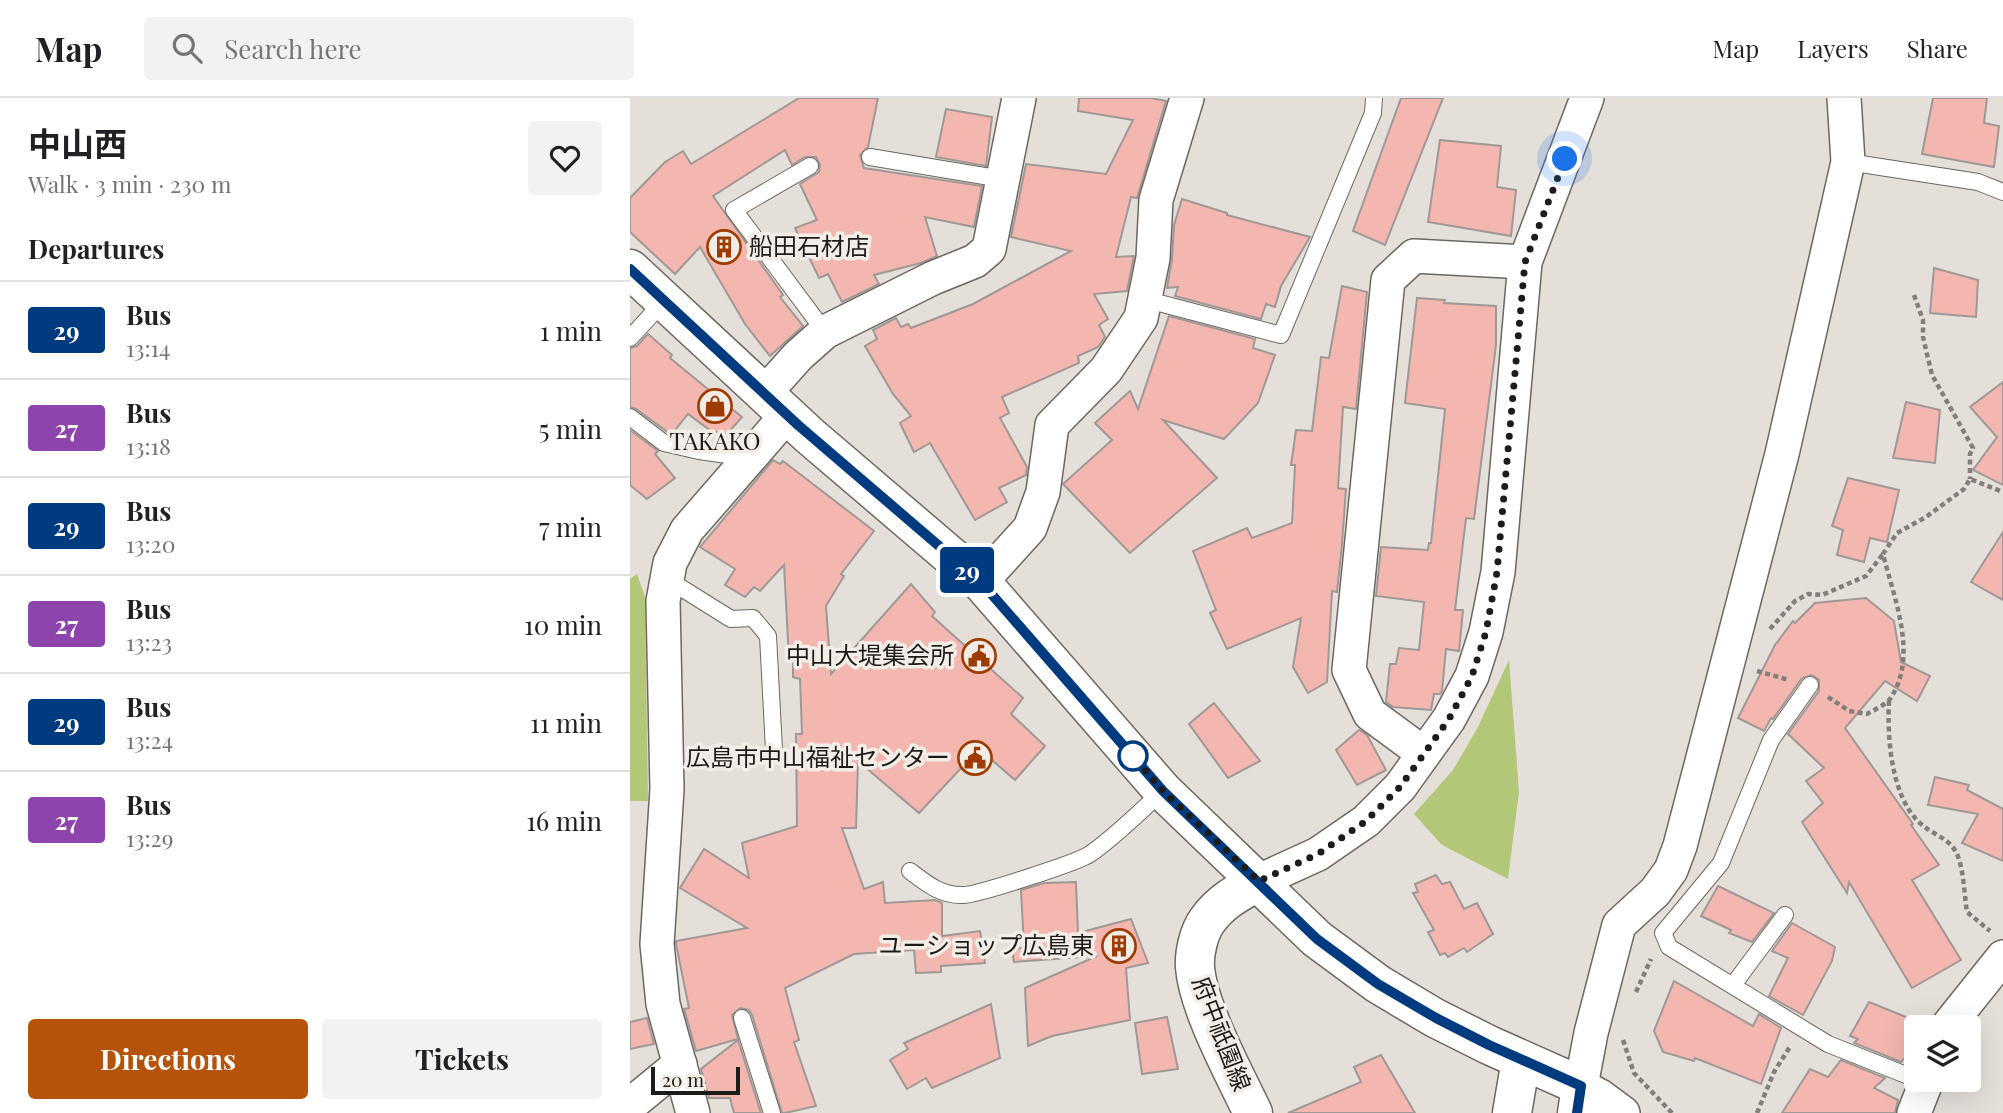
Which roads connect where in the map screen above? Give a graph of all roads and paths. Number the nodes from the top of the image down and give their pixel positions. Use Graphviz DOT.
graph roads {
  1 [pos="1019,98"];
  2 [pos="1187,98"];
  3 [pos="1374,98"];
  4 [pos="1587,98"];
  5 [pos="1844,98"];
  6 [pos="870,158"];
  7 [pos="1848,162"];
  8 [pos="810,166"];
  9 [pos="1002,179"];
  10 [pos="2003,192"];
  11 [pos="1525,262"];
  12 [pos="630,269"];
  13 [pos="1914,295"];
  14 [pos="1144,299"];
  15 [pos="664,301"];
  16 [pos="825,332"];
  17 [pos="630,338"];
  18 [pos="775,404"];
  19 [pos="630,417"];
  20 [pos="749,458"];
  21 [pos="1970,479"];
  22 [pos="2003,492"];
  23 [pos="1883,554"];
  24 [pos="667,579"];
  25 [pos="981,582"];
  26 [pos="1767,639"];
  27 [pos="1760,660"];
  28 [pos="1810,685"];
  29 [pos="1889,700"];
  30 [pos="774,750"];
  31 [pos="1423,753"];
  32 [pos="1163,791"];
  33 [pos="911,871"];
  34 [pos="1259,881"];
  35 [pos="1785,915"];
  36 [pos="1663,933"];
  37 [pos="1999,946"];
  38 [pos="1733,985"];
  39 [pos="1634,999"];
  40 [pos="1955,1015"];
  41 [pos="742,1018"];
  42 [pos="1802,1027"];
  43 [pos="1621,1031"];
  44 [pos="1521,1060"];
  45 [pos="680,1064"];
  46 [pos="1904,1073"];
  47 [pos="1919,1092"];
  48 [pos="1579,1099"];
  49 [pos="630,1105"];
  50 [pos="693,1113"];
  51 [pos="772,1113"];
  52 [pos="1253,1113"];
  53 [pos="1512,1113"];
  54 [pos="1623,1113"];
  55 [pos="1672,1113"];
  56 [pos="1757,1113"];
  57 [pos="1914,1113"];
  1 -- 9 [label="street"];
  2 -- 14 [label="street"];
  3 -- 14 [label="lane"];
  4 -- 11 [label="street"];
  5 -- 7 [label="street"];
  6 -- 9 [label="lane"];
  7 -- 10 [label="lane"];
  7 -- 48 [label="street"];
  8 -- 16 [label="lane"];
  9 -- 16 [label="street"];
  11 -- 31 [label="street"];
  11 -- 31 [label="street"];
  12 -- 15 [label="main road"];
  13 -- 21 [label="path"];
  14 -- 25 [label="street"];
  15 -- 17 [label="lane"];
  15 -- 18 [label="main road"];
  16 -- 18 [label="street"];
  18 -- 20 [label="street"];
  18 -- 25 [label="main road"];
  19 -- 20 [label="lane"];
  20 -- 24 [label="street"];
  21 -- 22 [label="path"];
  21 -- 23 [label="path"];
  23 -- 26 [label="path"];
  23 -- 29 [label="path"];
  24 -- 30 [label="lane"];
  24 -- 45 [label="street"];
  25 -- 32 [label="main road"];
  27 -- 28 [label="path"];
  28 -- 29 [label="path"];
  28 -- 36 [label="lane"];
  29 -- 37 [label="path"];
  31 -- 34 [label="street"];
  32 -- 33 [label="lane"];
  32 -- 34 [label="main road"];
  34 -- 44 [label="main road"];
  34 -- 52 [label="main road, 府中祇園線"];
  35 -- 38 [label="lane"];
  36 -- 38 [label="lane"];
  36 -- 39 [label="path"];
  37 -- 40 [label="street"];
  38 -- 42 [label="lane"];
  41 -- 51 [label="lane"];
  42 -- 46 [label="lane"];
  42 -- 56 [label="path"];
  43 -- 55 [label="path"];
  44 -- 48 [label="main road"];
  44 -- 53 [label="main road"];
  45 -- 49 [label="street"];
  45 -- 50 [label="street"];
  47 -- 57 [label="street"];
  48 -- 54 [label="street"];
}
